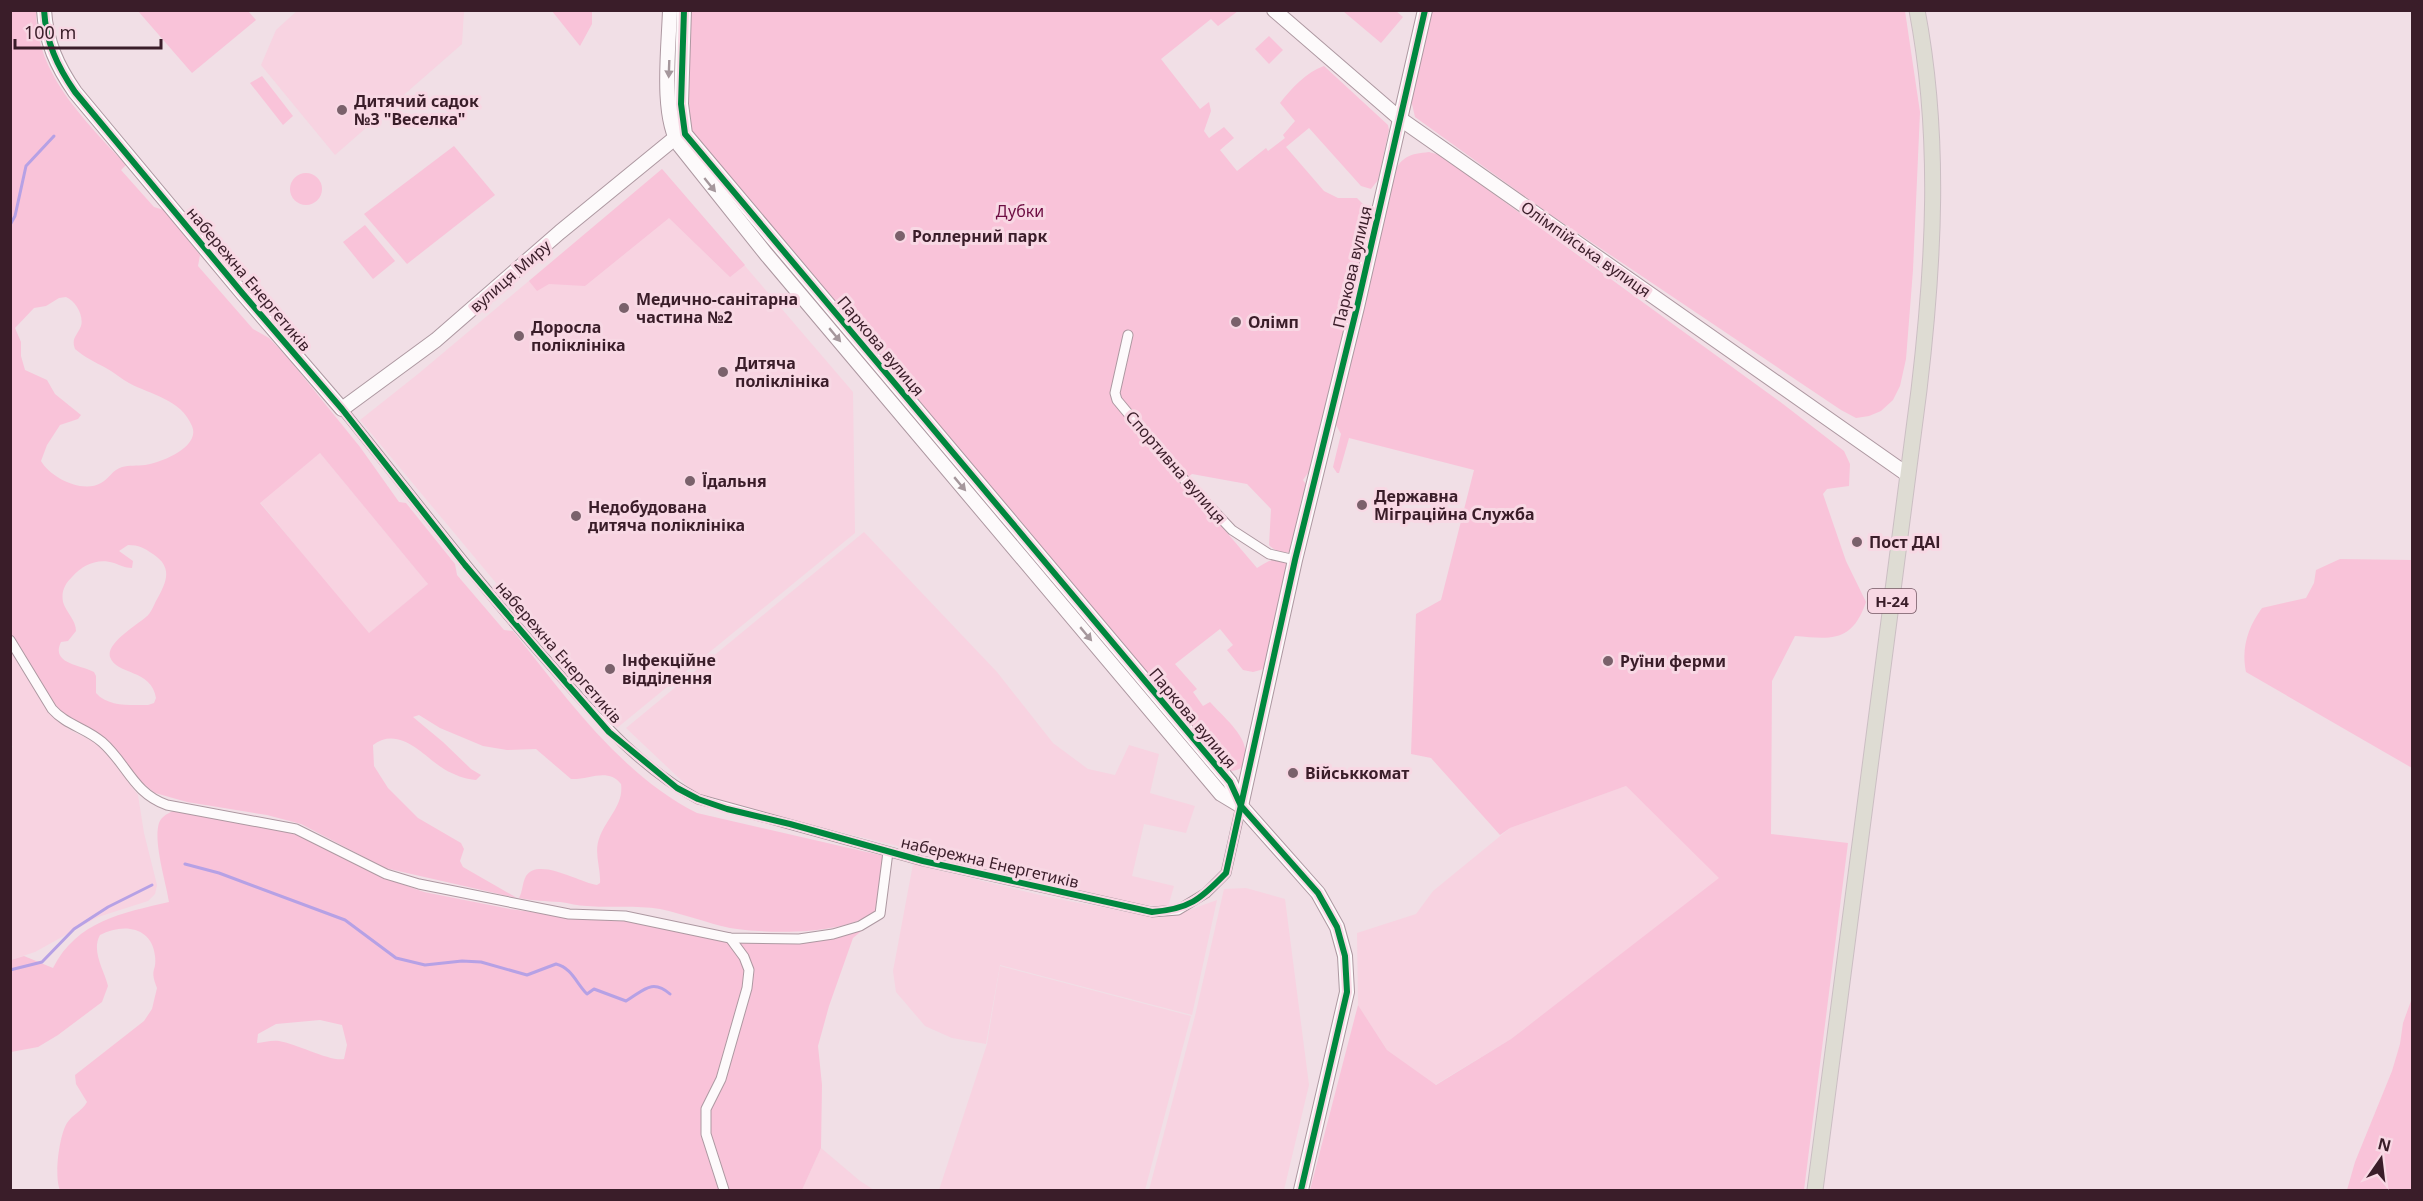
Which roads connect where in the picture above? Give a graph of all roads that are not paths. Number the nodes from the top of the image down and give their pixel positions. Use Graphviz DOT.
graph roads {
  1 [pos="44,10"];
  2 [pos="670,10"];
  3 [pos="684,10"];
  4 [pos="1274,10"];
  5 [pos="1425,10"];
  6 [pos="1917,10"];
  7 [pos="1399,118"];
  8 [pos="683,125"];
  9 [pos="675,138"];
  10 [pos="1128,335"];
  11 [pos="342,409"];
  12 [pos="1908,475"];
  13 [pos="1295,560"];
  14 [pos="10,640"];
  15 [pos="1241,806"];
  16 [pos="888,852"];
  17 [pos="730,938"];
  18 [pos="724,1191"];
  19 [pos="1301,1191"];
  20 [pos="1815,1191"];
  1 -- 11 [label="street, набережна Енергетиків"];
  2 -- 9 [label="street, one-way"];
  3 -- 8 [label="street, Паркова вулиця"];
  4 -- 7 [label="street, Олімпійська вулиця"];
  5 -- 7 [label="street, Паркова вулиця"];
  6 -- 12 [label="main road, Н-24"];
  7 -- 12 [label="street, Олімпійська вулиця"];
  7 -- 13 [label="street, Паркова вулиця"];
  8 -- 9 [label="street, вулиця Миру"];
  8 -- 15 [label="street, Паркова вулиця"];
  9 -- 11 [label="street, вулиця Миру"];
  9 -- 15 [label="street, Паркова вулиця, one-way"];
  10 -- 13 [label="street, Спортивна вулиця"];
  11 -- 16 [label="street, набережна Енергетиків"];
  12 -- 20 [label="main road, Н-24"];
  13 -- 15 [label="street, Паркова вулиця"];
  14 -- 17 [label="street"];
  15 -- 16 [label="street, набережна Енергетиків"];
  15 -- 19 [label="street"];
  16 -- 17 [label="street"];
  17 -- 18 [label="street"];
}
